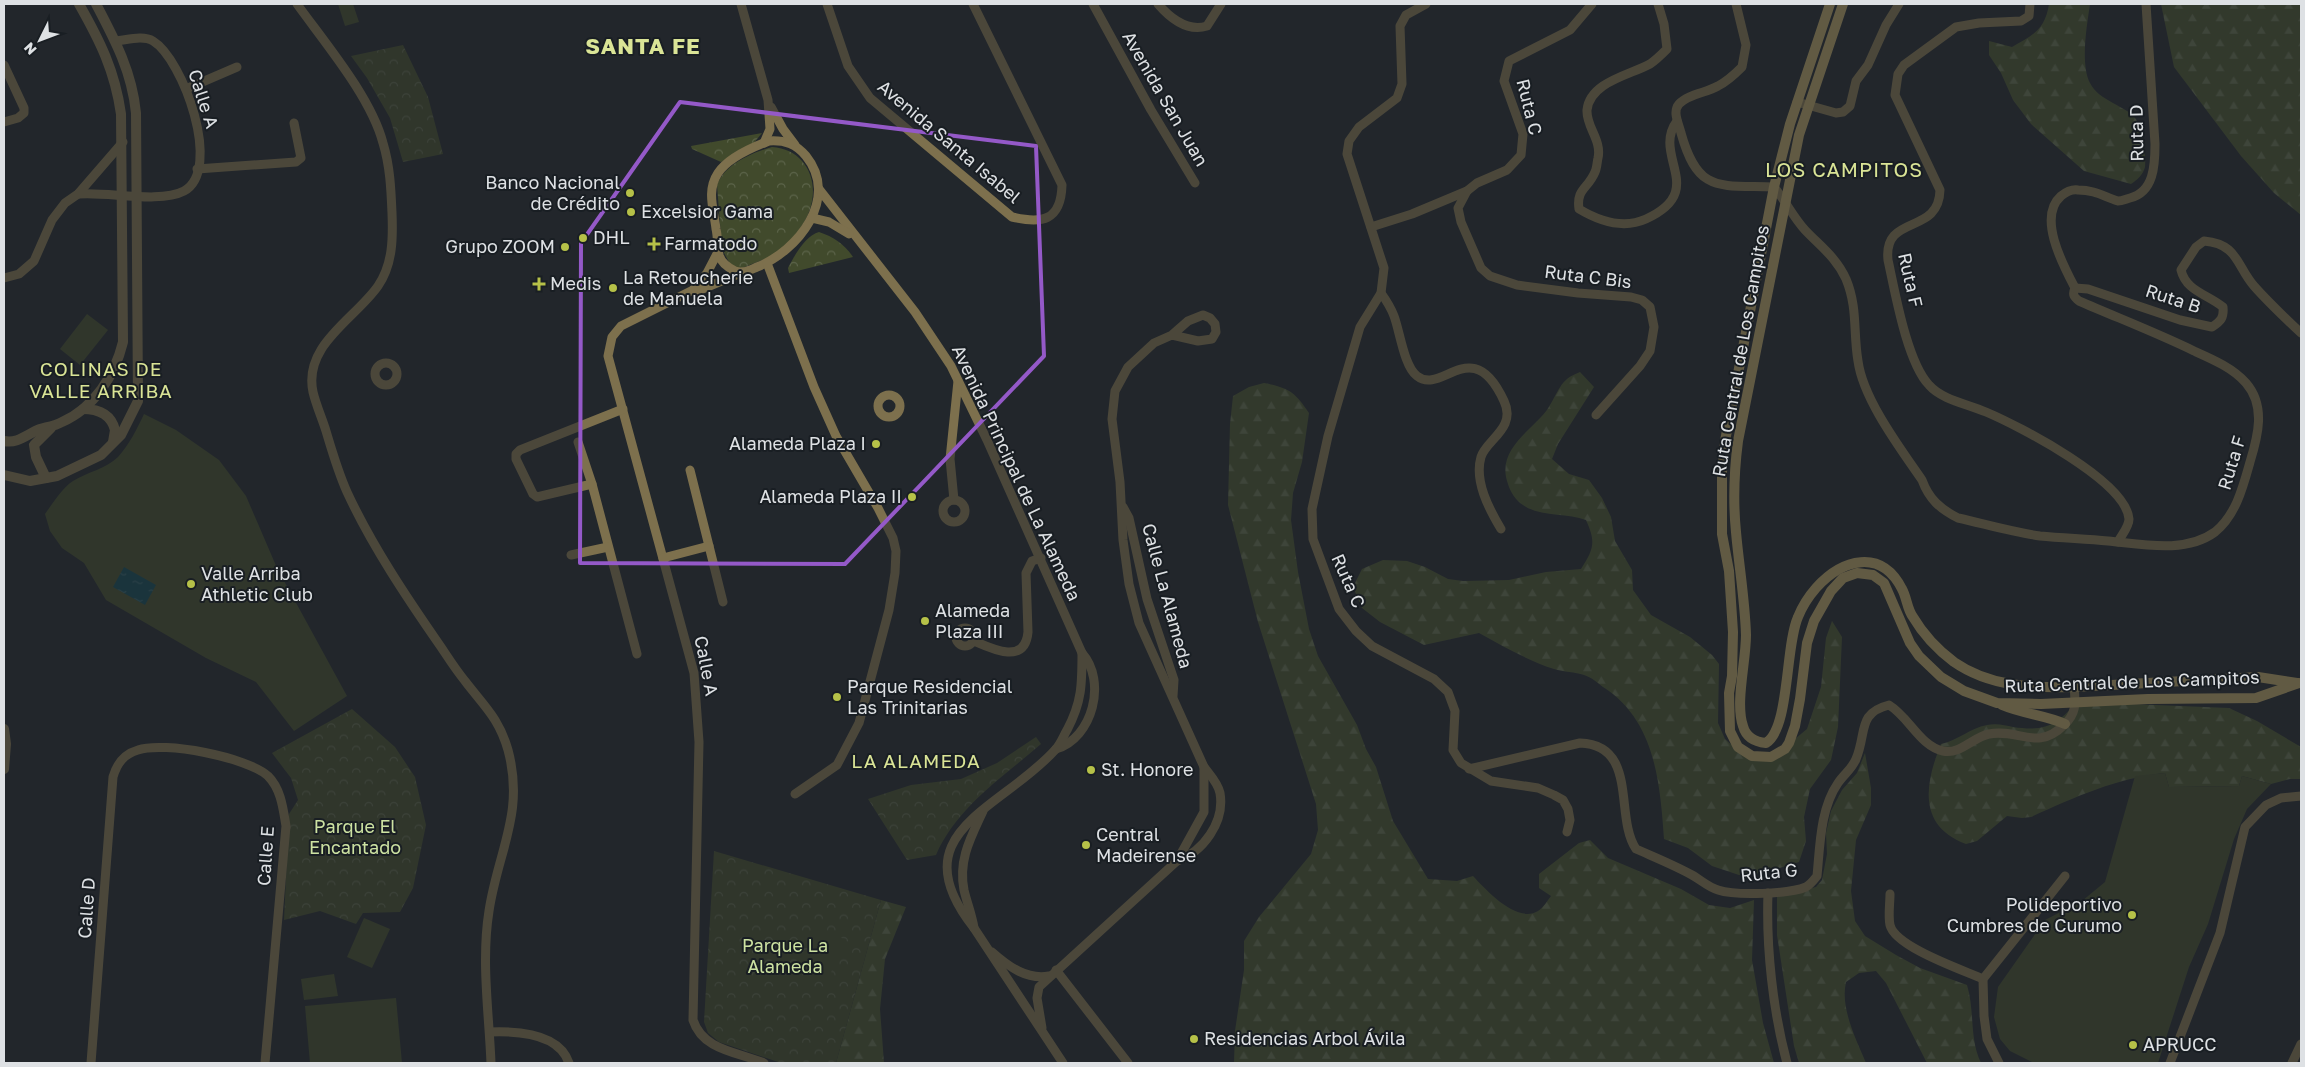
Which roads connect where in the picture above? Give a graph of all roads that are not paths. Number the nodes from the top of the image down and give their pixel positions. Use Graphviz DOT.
graph roads {
  1 [pos="79,4"];
  2 [pos="96,4"];
  3 [pos="297,4"];
  4 [pos="741,4"];
  5 [pos="827,4"];
  6 [pos="973,4"];
  7 [pos="1093,4"];
  8 [pos="1158,4"];
  9 [pos="1221,4"];
  10 [pos="1426,4"];
  11 [pos="1592,4"];
  12 [pos="1658,4"];
  13 [pos="1736,4"];
  14 [pos="1830,4"];
  15 [pos="1843,4"];
  16 [pos="1899,4"];
  17 [pos="2030,4"];
  18 [pos="2146,4"];
  19 [pos="116,41"];
  20 [pos="4,65"];
  21 [pos="237,67"];
  22 [pos="186,89"];
  23 [pos="768,100"];
  24 [pos="1797,102"];
  25 [pos="1808,106"];
  26 [pos="1677,121"];
  27 [pos="4,122"];
  28 [pos="294,123"];
  29 [pos="123,142"];
  30 [pos="764,143"];
  31 [pos="797,147"];
  32 [pos="198,170"];
  33 [pos="1194,183"];
  34 [pos="1774,187"];
  35 [pos="819,189"];
  36 [pos="1467,191"];
  37 [pos="78,194"];
  38 [pos="122,195"];
  39 [pos="137,195"];
  40 [pos="1785,200"];
  41 [pos="812,218"];
  42 [pos="1371,227"];
  43 [pos="857,240"];
  44 [pos="719,250"];
  45 [pos="767,264"];
  46 [pos="743,272"];
  47 [pos="4,278"];
  48 [pos="2075,288"];
  49 [pos="693,290"];
  50 [pos="1381,293"];
  51 [pos="2301,333"];
  52 [pos="1172,335"];
  53 [pos="958,381"];
  54 [pos="83,409"];
  55 [pos="623,409"];
  56 [pos="1596,415"];
  57 [pos="54,426"];
  58 [pos="4,441"];
  59 [pos="578,442"];
  60 [pos="112,445"];
  61 [pos="690,470"];
  62 [pos="4,475"];
  63 [pos="46,478"];
  64 [pos="592,484"];
  65 [pos="954,500"];
  66 [pos="1122,505"];
  67 [pos="1501,529"];
  68 [pos="2118,542"];
  69 [pos="710,546"];
  70 [pos="608,547"];
  71 [pos="571,555"];
  72 [pos="663,558"];
  73 [pos="1041,558"];
  74 [pos="1147,598"];
  75 [pos="723,602"];
  76 [pos="1134,602"];
  77 [pos="974,641"];
  78 [pos="1082,653"];
  79 [pos="637,654"];
  80 [pos="2301,684"];
  81 [pos="2074,688"];
  82 [pos="1173,697"];
  83 [pos="1081,698"];
  84 [pos="2076,702"];
  85 [pos="1997,703"];
  86 [pos="1092,705"];
  87 [pos="2065,724"];
  88 [pos="4,729"];
  89 [pos="1056,749"];
  90 [pos="123,758"];
  91 [pos="1204,767"];
  92 [pos="4,769"];
  93 [pos="1469,769"];
  94 [pos="795,794"];
  95 [pos="2301,796"];
  96 [pos="983,811"];
  97 [pos="1204,812"];
  98 [pos="1218,817"];
  99 [pos="1566,832"];
  100 [pos="1177,861"];
  101 [pos="947,863"];
  102 [pos="963,864"];
  103 [pos="2065,876"];
  104 [pos="1768,893"];
  105 [pos="1890,894"];
  106 [pos="974,928"];
  107 [pos="983,943"];
  108 [pos="1052,973"];
  109 [pos="1983,979"];
  110 [pos="490,1032"];
  111 [pos="1042,1033"];
  112 [pos="2301,1044"];
  113 [pos="91,1063"];
  114 [pos="265,1063"];
  115 [pos="491,1063"];
  116 [pos="569,1063"];
  117 [pos="764,1063"];
  118 [pos="1063,1063"];
  119 [pos="1128,1063"];
  120 [pos="1787,1063"];
  121 [pos="1999,1063"];
  122 [pos="2170,1063"];
  123 [pos="2292,1063"];
  1 -- 29 [label="street"];
  2 -- 19 [label="street"];
  3 -- 110 [label="street"];
  4 -- 23 [label="street"];
  5 -- 6 [label="street, Avenida Santa Isabel"];
  7 -- 33 [label="street, Avenida San Juan"];
  8 -- 9 [label="street"];
  10 -- 42 [label="street, Ruta C"];
  11 -- 36 [label="street, Ruta C"];
  12 -- 26 [label="street"];
  13 -- 26 [label="street"];
  14 -- 24 [label="main road, Ruta Central de Los Campitos"];
  15 -- 25 [label="main road, Ruta Central de Los Campitos"];
  16 -- 25 [label="street"];
  17 -- 68 [label="street, Ruta F"];
  18 -- 48 [label="street, Ruta D"];
  19 -- 22 [label="street, Calle A"];
  19 -- 39 [label="street"];
  20 -- 27 [label="street"];
  21 -- 22 [label="street"];
  22 -- 32 [label="street, Calle A"];
  23 -- 30 [label="street"];
  23 -- 31 [label="street"];
  24 -- 25 [label="street"];
  24 -- 34 [label="main road, Ruta Central de Los Campitos"];
  25 -- 40 [label="main road, Ruta Central de Los Campitos"];
  26 -- 34 [label="street"];
  28 -- 32 [label="street"];
  29 -- 37 [label="street"];
  29 -- 38 [label="street"];
  30 -- 31 [label="street"];
  30 -- 44 [label="street"];
  31 -- 35 [label="street"];
  32 -- 39 [label="street"];
  34 -- 40 [label="street, Ruta F"];
  34 -- 85 [label="main road, Ruta Central de Los Campitos"];
  35 -- 41 [label="street"];
  35 -- 43 [label="street, Avenida Principal de La Alameda"];
  36 -- 42 [label="street, Ruta C"];
  36 -- 56 [label="street, Ruta C Bis"];
  37 -- 38 [label="street"];
  37 -- 47 [label="street"];
  38 -- 39 [label="street"];
  38 -- 54 [label="street"];
  39 -- 60 [label="street"];
  40 -- 68 [label="street, Ruta F"];
  40 -- 81 [label="main road, Ruta Central de Los Campitos"];
  41 -- 43 [label="street, Avenida Principal de La Alameda"];
  41 -- 45 [label="street"];
  42 -- 50 [label="street, Ruta C"];
  43 -- 53 [label="street, Avenida Principal de La Alameda"];
  44 -- 46 [label="street"];
  44 -- 49 [label="street, Calle A"];
  45 -- 46 [label="street"];
  45 -- 94 [label="street"];
  46 -- 49 [label="street, Calle A"];
  48 -- 51 [label="street, Ruta B"];
  48 -- 68 [label="street, Ruta F"];
  49 -- 55 [label="street, Calle A"];
  50 -- 67 [label="street"];
  50 -- 93 [label="street, Ruta C"];
  52 -- 52 [label="street, Calle La Alameda"];
  52 -- 66 [label="street, Calle La Alameda"];
  53 -- 65 [label="street"];
  53 -- 73 [label="street, Avenida Principal de La Alameda"];
  54 -- 57 [label="street"];
  54 -- 60 [label="street"];
  55 -- 64 [label="street"];
  55 -- 72 [label="street, Calle A"];
  57 -- 58 [label="street"];
  57 -- 63 [label="street"];
  59 -- 64 [label="street"];
  60 -- 63 [label="street"];
  61 -- 69 [label="street"];
  62 -- 63 [label="street"];
  64 -- 70 [label="street"];
  66 -- 74 [label="street, Calle La Alameda"];
  66 -- 76 [label="street, Calle La Alameda"];
  69 -- 72 [label="street"];
  69 -- 75 [label="street"];
  70 -- 71 [label="street"];
  70 -- 79 [label="street"];
  72 -- 117 [label="street, Calle A"];
  73 -- 77 [label="street"];
  73 -- 78 [label="street, Avenida Principal de La Alameda"];
  74 -- 76 [label="street"];
  74 -- 82 [label="street, Calle La Alameda"];
  76 -- 82 [label="street, Calle La Alameda"];
  78 -- 83 [label="street, Avenida Principal de La Alameda"];
  78 -- 86 [label="street, Avenida Principal de La Alameda"];
  80 -- 81 [label="main road, Ruta Central de Los Campitos"];
  80 -- 84 [label="main road, Ruta Central de Los Campitos"];
  81 -- 84 [label="street"];
  82 -- 91 [label="street, Calle La Alameda"];
  83 -- 86 [label="street"];
  83 -- 89 [label="street, Avenida Principal de La Alameda"];
  84 -- 85 [label="main road, Ruta Central de Los Campitos"];
  84 -- 87 [label="street"];
  85 -- 87 [label="main road"];
  86 -- 89 [label="street, Avenida Principal de La Alameda"];
  87 -- 104 [label="street, Ruta G"];
  88 -- 92 [label="street"];
  89 -- 96 [label="street, Avenida Principal de La Alameda"];
  90 -- 113 [label="street, Calle D"];
  90 -- 114 [label="street, Calle E"];
  91 -- 97 [label="street, Calle La Alameda"];
  91 -- 98 [label="street, Calle La Alameda"];
  93 -- 99 [label="street, Ruta C"];
  93 -- 104 [label="street, Ruta G"];
  95 -- 122 [label="street"];
  96 -- 101 [label="street, Avenida Principal de La Alameda"];
  96 -- 102 [label="street, Avenida Principal de La Alameda"];
  97 -- 98 [label="street"];
  97 -- 100 [label="street, Calle La Alameda"];
  98 -- 100 [label="street, Calle La Alameda"];
  100 -- 108 [label="street, Calle La Alameda"];
  101 -- 102 [label="street"];
  101 -- 106 [label="street, Avenida Principal de La Alameda"];
  102 -- 106 [label="street, Avenida Principal de La Alameda"];
  103 -- 109 [label="street"];
  104 -- 120 [label="street"];
  105 -- 109 [label="street"];
  106 -- 107 [label="street, Avenida Principal de La Alameda"];
  107 -- 108 [label="street"];
  107 -- 111 [label="street, Avenida Principal de La Alameda"];
  108 -- 111 [label="street, Calle La Alameda"];
  108 -- 119 [label="street"];
  109 -- 121 [label="street"];
  110 -- 115 [label="street"];
  110 -- 116 [label="street"];
  111 -- 118 [label="street, Avenida Principal de La Alameda"];
  112 -- 123 [label="street"];
}
